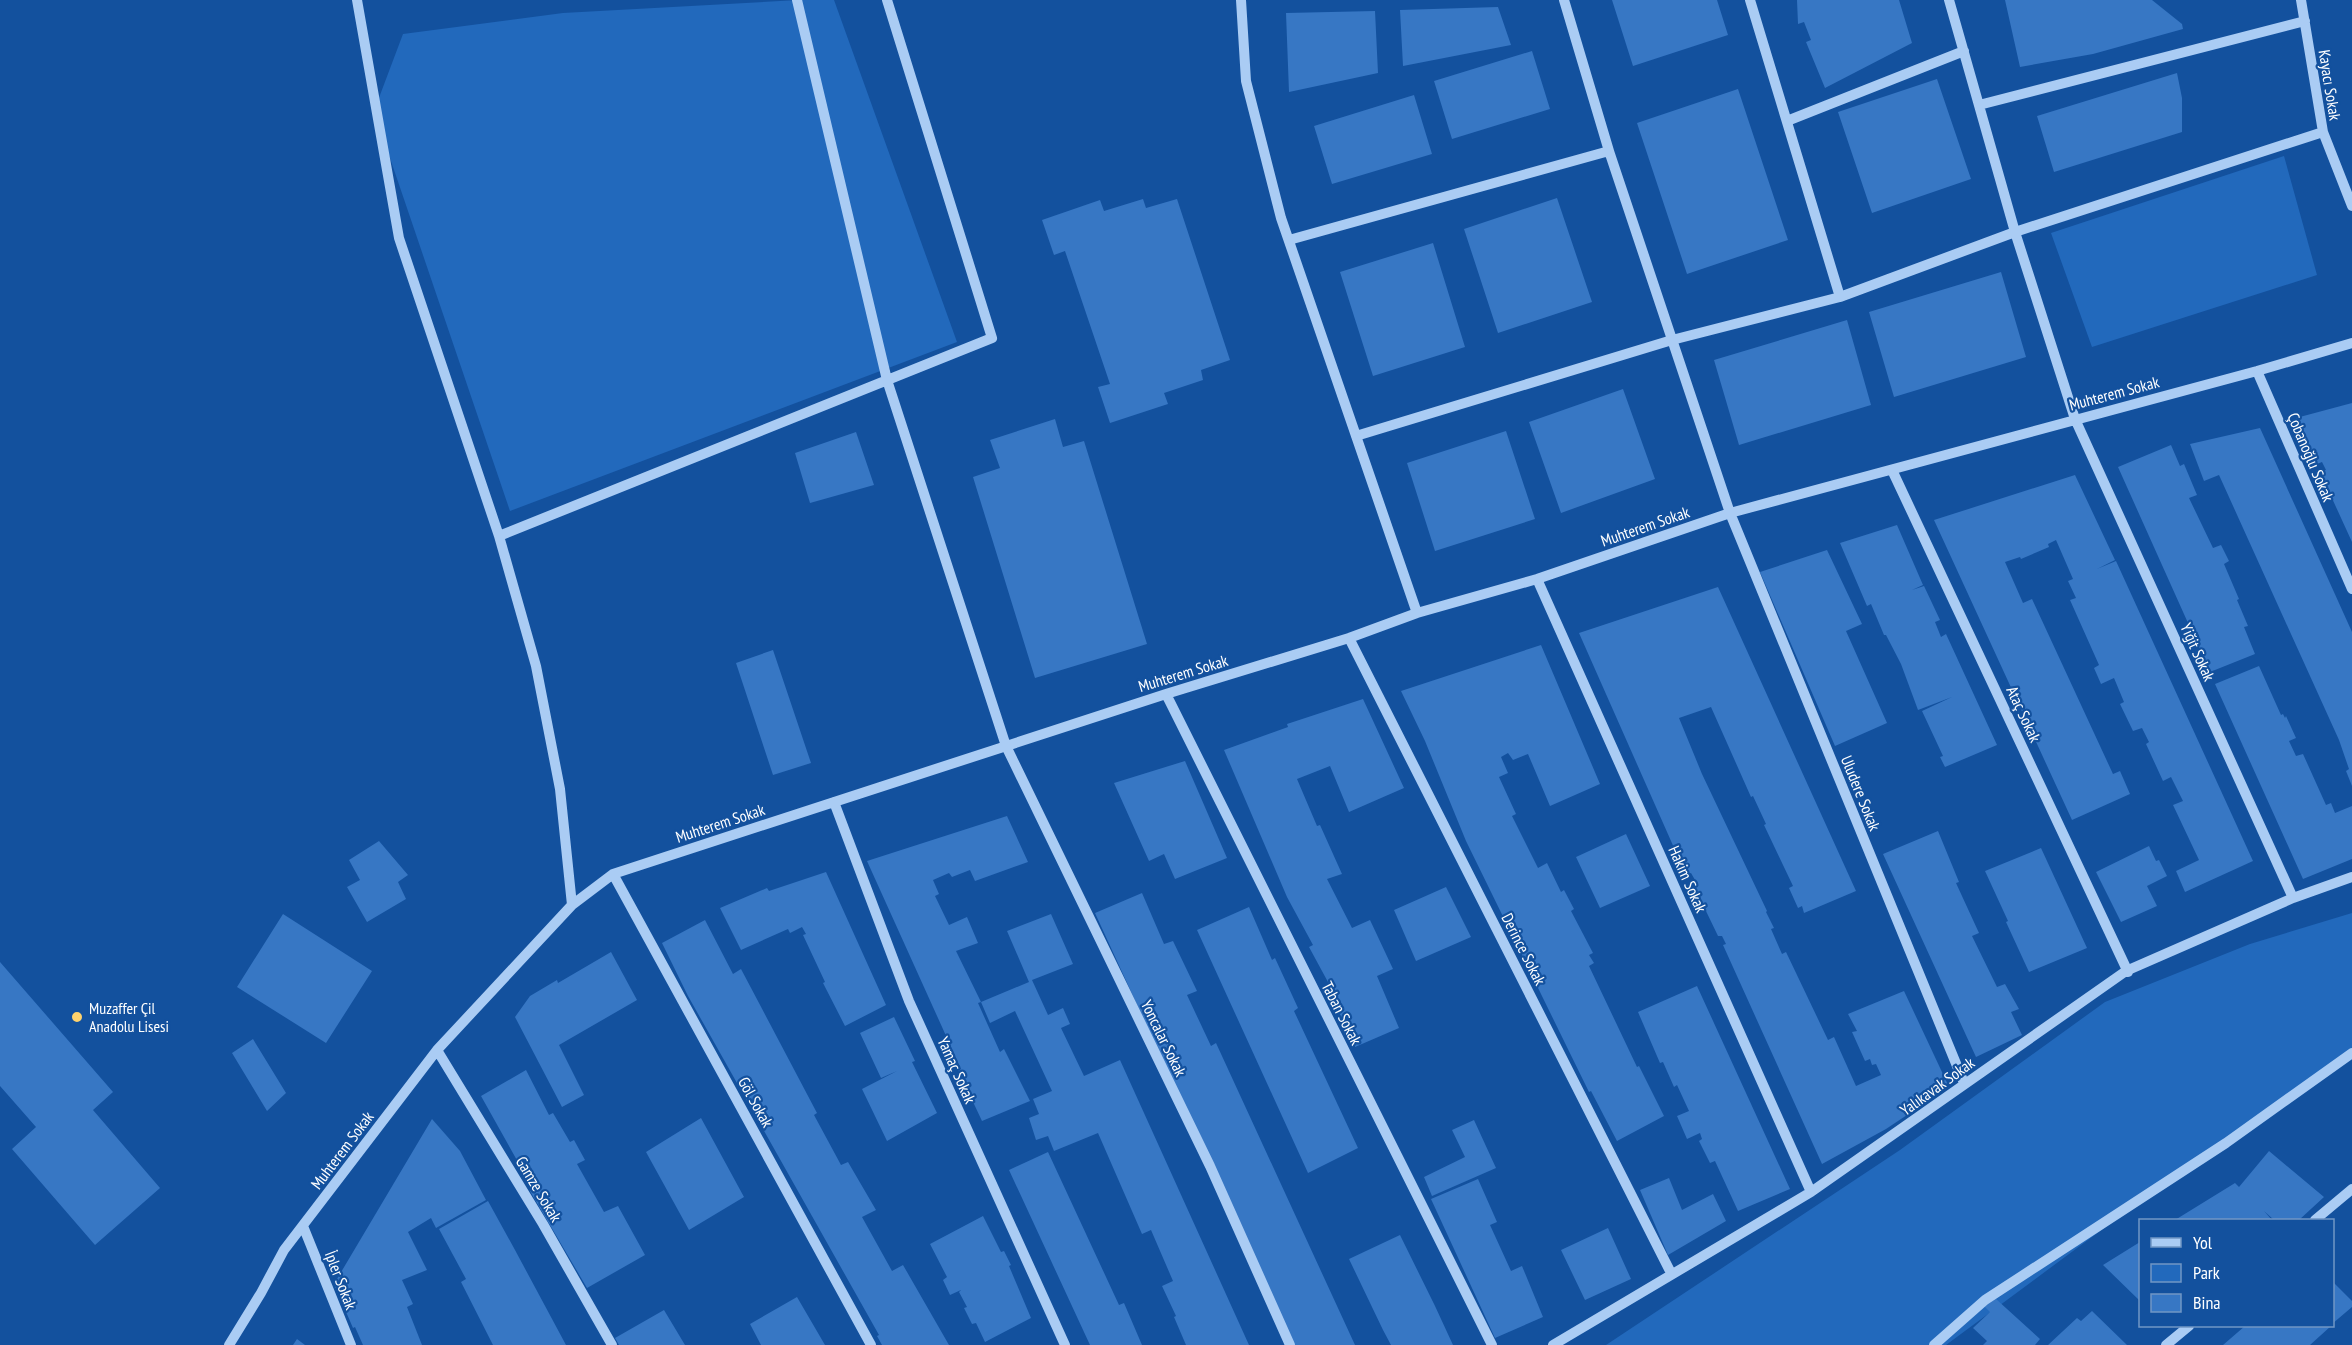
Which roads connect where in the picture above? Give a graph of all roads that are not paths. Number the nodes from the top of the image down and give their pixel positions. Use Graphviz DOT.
graph roads {
  1 [pos="357,0"];
  2 [pos="797,0"];
  3 [pos="887,0"];
  4 [pos="1241,0"];
  5 [pos="1564,0"];
  6 [pos="1750,0"];
  7 [pos="1949,0"];
  8 [pos="2301,0"];
  9 [pos="2305,21"];
  10 [pos="1964,51"];
  11 [pos="1979,105"];
  12 [pos="1787,122"];
  13 [pos="2323,132"];
  14 [pos="1609,151"];
  15 [pos="2352,206"];
  16 [pos="2015,232"];
  17 [pos="1289,240"];
  18 [pos="1840,297"];
  19 [pos="1672,340"];
  20 [pos="2352,343"];
  21 [pos="2257,371"];
  22 [pos="887,380"];
  23 [pos="2075,419"];
  24 [pos="1356,436"];
  25 [pos="1892,470"];
  26 [pos="1730,513"];
  27 [pos="499,536"];
  28 [pos="1537,579"];
  29 [pos="2352,589"];
  30 [pos="1417,613"];
  31 [pos="1349,638"];
  32 [pos="1166,694"];
  33 [pos="1006,746"];
  34 [pos="834,802"];
  35 [pos="613,874"];
  36 [pos="2352,877"];
  37 [pos="2293,898"];
  38 [pos="573,905"];
  39 [pos="2128,972"];
  40 [pos="437,1050"];
  41 [pos="2352,1053"];
  42 [pos="1964,1083"];
  43 [pos="2352,1189"];
  44 [pos="1811,1192"];
  45 [pos="2317,1219"];
  46 [pos="303,1226"];
  47 [pos="1671,1273"];
  48 [pos="2188,1327"];
  49 [pos="229,1345"];
  50 [pos="351,1345"];
  51 [pos="612,1345"];
  52 [pos="872,1345"];
  53 [pos="1065,1345"];
  54 [pos="1290,1345"];
  55 [pos="1492,1345"];
  56 [pos="1553,1345"];
  57 [pos="1934,1345"];
  58 [pos="2166,1345"];
  1 -- 27 [label="street"];
  2 -- 22 [label="street, Yoncalar Sokak"];
  3 -- 22 [label="street"];
  4 -- 17 [label="street"];
  5 -- 14 [label="street, Uludere Sokak"];
  6 -- 12 [label="street"];
  7 -- 10 [label="street, Yiğit Sokak"];
  8 -- 9 [label="street, Kayacı Sokak"];
  9 -- 11 [label="street"];
  9 -- 13 [label="street, Kayacı Sokak"];
  10 -- 11 [label="street, Yiğit Sokak"];
  10 -- 12 [label="street"];
  11 -- 16 [label="street, Yiğit Sokak"];
  12 -- 18 [label="street"];
  13 -- 15 [label="street, Kayacı Sokak"];
  13 -- 16 [label="street"];
  14 -- 17 [label="street"];
  14 -- 19 [label="street, Uludere Sokak"];
  16 -- 18 [label="street"];
  16 -- 23 [label="street, Yiğit Sokak"];
  17 -- 24 [label="street"];
  18 -- 19 [label="street"];
  19 -- 24 [label="street"];
  19 -- 26 [label="street, Uludere Sokak"];
  20 -- 21 [label="street, Muhterem Sokak"];
  21 -- 23 [label="street, Muhterem Sokak"];
  21 -- 29 [label="street, Çobanoğlu Sokak"];
  22 -- 27 [label="street"];
  22 -- 33 [label="street, Yoncalar Sokak"];
  23 -- 25 [label="street, Muhterem Sokak"];
  23 -- 37 [label="street, Yiğit Sokak"];
  24 -- 30 [label="street"];
  25 -- 26 [label="street, Muhterem Sokak"];
  25 -- 39 [label="street, Ataç Sokak"];
  26 -- 28 [label="street, Muhterem Sokak"];
  26 -- 42 [label="street, Uludere Sokak"];
  27 -- 38 [label="street"];
  28 -- 30 [label="street, Muhterem Sokak"];
  28 -- 44 [label="street, Hakim Sokak"];
  30 -- 31 [label="street, Muhterem Sokak"];
  31 -- 32 [label="street, Muhterem Sokak"];
  31 -- 47 [label="street, Derince Sokak"];
  32 -- 33 [label="street, Muhterem Sokak"];
  32 -- 55 [label="street, Taban Sokak"];
  33 -- 34 [label="street, Muhterem Sokak"];
  33 -- 54 [label="street, Yoncalar Sokak"];
  34 -- 35 [label="street, Muhterem Sokak"];
  34 -- 53 [label="street, Yamaç Sokak"];
  35 -- 38 [label="street, Muhterem Sokak"];
  35 -- 52 [label="street, Göl Sokak"];
  36 -- 37 [label="street, Yalıkavak Sokak"];
  37 -- 39 [label="street, Yalıkavak Sokak"];
  38 -- 40 [label="street, Muhterem Sokak"];
  39 -- 42 [label="street, Yalıkavak Sokak"];
  40 -- 46 [label="street, Muhterem Sokak"];
  40 -- 51 [label="street, Gamze Sokak"];
  41 -- 57 [label="street"];
  42 -- 44 [label="street, Yalıkavak Sokak"];
  43 -- 45 [label="street"];
  44 -- 47 [label="street, Yalıkavak Sokak"];
  46 -- 49 [label="street, Muhterem Sokak"];
  46 -- 50 [label="street, İpler Sokak"];
  47 -- 56 [label="street, Yalıkavak Sokak"];
  48 -- 58 [label="street"];
}
